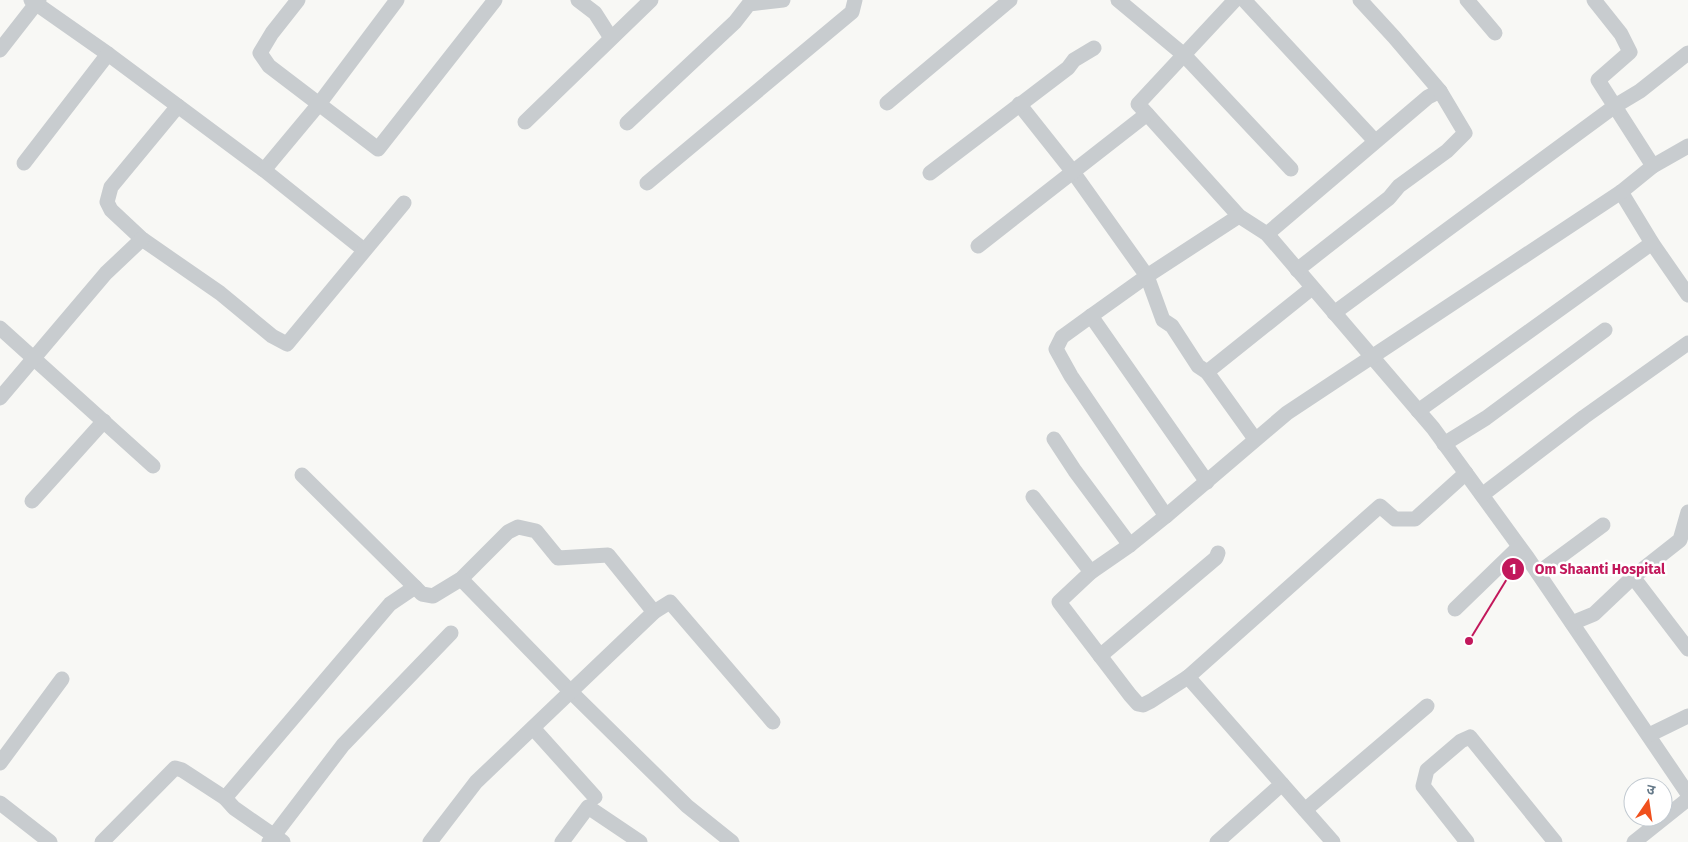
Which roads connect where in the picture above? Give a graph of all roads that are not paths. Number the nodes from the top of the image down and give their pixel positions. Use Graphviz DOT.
graph roads {
  1 [pos="298,0"];
  2 [pos="397,0"];
  3 [pos="495,0"];
  4 [pos="578,0"];
  5 [pos="651,0"];
  6 [pos="783,0"];
  7 [pos="855,0"];
  8 [pos="1010,0"];
  9 [pos="1118,0"];
  10 [pos="1235,0"];
  11 [pos="1244,0"];
  12 [pos="1360,0"];
  13 [pos="1467,0"];
  14 [pos="35,1"];
  15 [pos="1597,1"];
  16 [pos="1495,33"];
  17 [pos="611,38"];
  18 [pos="1094,48"];
  19 [pos="0,50"];
  20 [pos="108,54"];
  21 [pos="1184,55"];
  22 [pos="1688,55"];
  23 [pos="1440,91"];
  24 [pos="887,103"];
  25 [pos="319,104"];
  26 [pos="1019,104"];
  27 [pos="178,106"];
  28 [pos="1615,106"];
  29 [pos="1147,114"];
  30 [pos="525,122"];
  31 [pos="626,122"];
  32 [pos="1375,141"];
  33 [pos="1688,146"];
  34 [pos="24,162"];
  35 [pos="1653,166"];
  36 [pos="1291,169"];
  37 [pos="264,170"];
  38 [pos="1072,172"];
  39 [pos="930,173"];
  40 [pos="647,183"];
  41 [pos="1621,192"];
  42 [pos="404,203"];
  43 [pos="1239,216"];
  44 [pos="1268,234"];
  45 [pos="142,239"];
  46 [pos="1652,243"];
  47 [pos="978,246"];
  48 [pos="364,250"];
  49 [pos="1297,270"];
  50 [pos="1147,276"];
  51 [pos="1312,288"];
  52 [pos="1688,295"];
  53 [pos="1334,313"];
  54 [pos="1091,316"];
  55 [pos="0,328"];
  56 [pos="1605,330"];
  57 [pos="1688,343"];
  58 [pos="1371,356"];
  59 [pos="34,359"];
  60 [pos="1207,372"];
  61 [pos="0,398"];
  62 [pos="1418,411"];
  63 [pos="104,421"];
  64 [pos="1054,439"];
  65 [pos="1255,439"];
  66 [pos="1444,444"];
  67 [pos="153,466"];
  68 [pos="302,474"];
  69 [pos="1466,474"];
  70 [pos="1207,482"];
  71 [pos="1482,495"];
  72 [pos="1032,497"];
  73 [pos="32,501"];
  74 [pos="1688,512"];
  75 [pos="1166,516"];
  76 [pos="1603,525"];
  77 [pos="1130,545"];
  78 [pos="1519,547"];
  79 [pos="1218,553"];
  80 [pos="1091,572"];
  81 [pos="1538,573"];
  82 [pos="1633,576"];
  83 [pos="461,579"];
  84 [pos="415,587"];
  85 [pos="1455,609"];
  86 [pos="654,612"];
  87 [pos="1572,622"];
  88 [pos="452,634"];
  89 [pos="1688,649"];
  90 [pos="1100,656"];
  91 [pos="1188,677"];
  92 [pos="62,679"];
  93 [pos="570,691"];
  94 [pos="1427,706"];
  95 [pos="1688,716"];
  96 [pos="773,722"];
  97 [pos="533,728"];
  98 [pos="1649,735"];
  99 [pos="0,763"];
  100 [pos="1282,784"];
  101 [pos="1688,794"];
  102 [pos="595,796"];
  103 [pos="225,798"];
  104 [pos="1688,799"];
  105 [pos="0,803"];
  106 [pos="1305,810"];
  107 [pos="275,840"];
  108 [pos="50,842"];
  109 [pos="102,842"];
  110 [pos="430,842"];
  111 [pos="562,842"];
  112 [pos="640,842"];
  113 [pos="732,842"];
  114 [pos="1217,842"];
  115 [pos="1333,842"];
  116 [pos="1467,842"];
  117 [pos="1555,842"];
  118 [pos="1634,842"];
  1 -- 25 [label="street"];
  2 -- 25 [label="street"];
  3 -- 25 [label="street"];
  4 -- 17 [label="street"];
  5 -- 17 [label="street"];
  6 -- 31 [label="street"];
  7 -- 40 [label="street"];
  8 -- 24 [label="street"];
  9 -- 21 [label="street"];
  10 -- 21 [label="street"];
  11 -- 32 [label="street"];
  12 -- 23 [label="street"];
  13 -- 16 [label="street"];
  14 -- 19 [label="street"];
  14 -- 20 [label="street"];
  15 -- 28 [label="street"];
  17 -- 30 [label="street"];
  18 -- 26 [label="street"];
  20 -- 27 [label="street"];
  20 -- 34 [label="street"];
  21 -- 29 [label="street"];
  21 -- 36 [label="street"];
  22 -- 28 [label="street"];
  23 -- 32 [label="street"];
  23 -- 49 [label="street"];
  25 -- 37 [label="street"];
  26 -- 38 [label="street"];
  26 -- 39 [label="street"];
  27 -- 37 [label="street"];
  27 -- 45 [label="street"];
  28 -- 35 [label="street"];
  28 -- 53 [label="street"];
  29 -- 38 [label="street"];
  29 -- 43 [label="street"];
  32 -- 44 [label="street"];
  33 -- 35 [label="street"];
  35 -- 41 [label="street"];
  37 -- 48 [label="street"];
  38 -- 47 [label="street"];
  38 -- 50 [label="street"];
  41 -- 46 [label="street"];
  41 -- 58 [label="street"];
  42 -- 48 [label="street"];
  43 -- 44 [label="street"];
  43 -- 50 [label="street"];
  44 -- 49 [label="street"];
  45 -- 48 [label="street"];
  45 -- 59 [label="street"];
  46 -- 52 [label="street"];
  46 -- 62 [label="street"];
  49 -- 51 [label="street"];
  50 -- 54 [label="street"];
  50 -- 60 [label="street"];
  51 -- 53 [label="street"];
  51 -- 60 [label="street"];
  53 -- 58 [label="street"];
  54 -- 70 [label="street"];
  54 -- 75 [label="street"];
  55 -- 59 [label="street"];
  56 -- 66 [label="street"];
  57 -- 71 [label="street"];
  58 -- 62 [label="street"];
  58 -- 65 [label="street"];
  59 -- 61 [label="street"];
  59 -- 63 [label="street"];
  60 -- 65 [label="street"];
  62 -- 66 [label="street"];
  63 -- 67 [label="street"];
  63 -- 73 [label="street"];
  64 -- 77 [label="street"];
  65 -- 70 [label="street"];
  66 -- 69 [label="street"];
  68 -- 84 [label="street"];
  69 -- 71 [label="street"];
  69 -- 91 [label="street"];
  70 -- 75 [label="street"];
  71 -- 78 [label="street"];
  72 -- 80 [label="street"];
  74 -- 82 [label="street"];
  75 -- 77 [label="street"];
  76 -- 81 [label="street"];
  77 -- 80 [label="street"];
  78 -- 81 [label="street"];
  78 -- 85 [label="street"];
  79 -- 90 [label="street"];
  80 -- 90 [label="street"];
  81 -- 87 [label="street"];
  82 -- 87 [label="street"];
  82 -- 89 [label="street"];
  83 -- 84 [label="street"];
  83 -- 86 [label="street"];
  83 -- 93 [label="street"];
  84 -- 103 [label="street"];
  86 -- 93 [label="street"];
  86 -- 96 [label="street"];
  87 -- 98 [label="street"];
  88 -- 107 [label="street"];
  90 -- 91 [label="street"];
  91 -- 100 [label="street"];
  92 -- 99 [label="street"];
  93 -- 97 [label="street"];
  93 -- 113 [label="street"];
  94 -- 106 [label="street"];
  95 -- 98 [label="street"];
  97 -- 102 [label="street"];
  97 -- 110 [label="street"];
  98 -- 101 [label="street"];
  100 -- 106 [label="street"];
  100 -- 114 [label="street"];
  103 -- 107 [label="street"];
  103 -- 109 [label="street"];
  104 -- 118 [label="street"];
  105 -- 108 [label="street"];
  106 -- 115 [label="street"];
  111 -- 112 [label="street"];
  116 -- 117 [label="street"];
}
